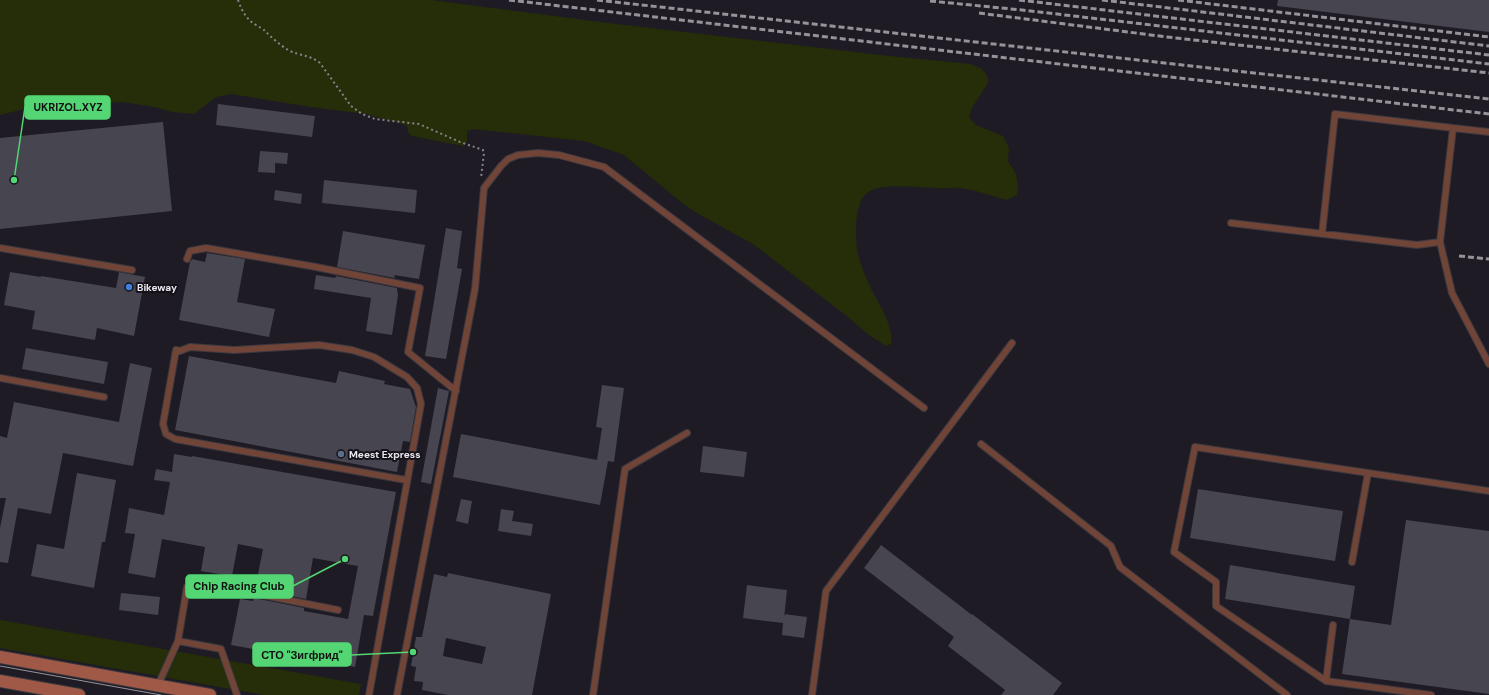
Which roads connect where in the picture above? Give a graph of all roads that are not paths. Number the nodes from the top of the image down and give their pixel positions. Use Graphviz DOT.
graph roads {
  1 [pos="1453,128"];
  2 [pos="1489,132"];
  3 [pos="1231,223"];
  4 [pos="1322,234"];
  5 [pos="1440,242"];
  6 [pos="0,248"];
  7 [pos="187,259"];
  8 [pos="132,270"];
  9 [pos="1012,342"];
  10 [pos="1489,364"];
  11 [pos="0,378"];
  12 [pos="456,391"];
  13 [pos="104,397"];
  14 [pos="924,408"];
  15 [pos="687,433"];
  16 [pos="981,444"];
  17 [pos="1368,473"];
  18 [pos="406,480"];
  19 [pos="1489,491"];
  20 [pos="1352,562"];
  21 [pos="338,610"];
  22 [pos="1333,625"];
  23 [pos="178,641"];
  24 [pos="0,656"];
  25 [pos="0,680"];
  26 [pos="1326,681"];
  27 [pos="158,685"];
  28 [pos="79,695"];
  29 [pos="210,695"];
  30 [pos="237,695"];
  31 [pos="369,695"];
  32 [pos="397,695"];
  33 [pos="593,695"];
  34 [pos="812,695"];
  35 [pos="1286,695"];
  36 [pos="1431,695"];
  1 -- 2 [label="lane"];
  1 -- 4 [label="lane"];
  1 -- 5 [label="lane"];
  3 -- 4 [label="lane"];
  4 -- 5 [label="lane"];
  5 -- 10 [label="lane"];
  6 -- 8 [label="lane"];
  7 -- 12 [label="lane"];
  9 -- 34 [label="lane"];
  11 -- 13 [label="lane"];
  12 -- 14 [label="lane"];
  12 -- 32 [label="lane"];
  15 -- 33 [label="lane"];
  16 -- 35 [label="lane"];
  17 -- 19 [label="lane"];
  17 -- 20 [label="lane"];
  17 -- 26 [label="lane"];
  18 -- 18 [label="lane"];
  18 -- 31 [label="lane"];
  21 -- 23 [label="lane"];
  22 -- 26 [label="lane"];
  23 -- 27 [label="lane"];
  23 -- 30 [label="lane"];
  24 -- 27 [label="main road"];
  25 -- 28 [label="main road"];
  26 -- 36 [label="lane"];
  27 -- 29 [label="main road"];
}
